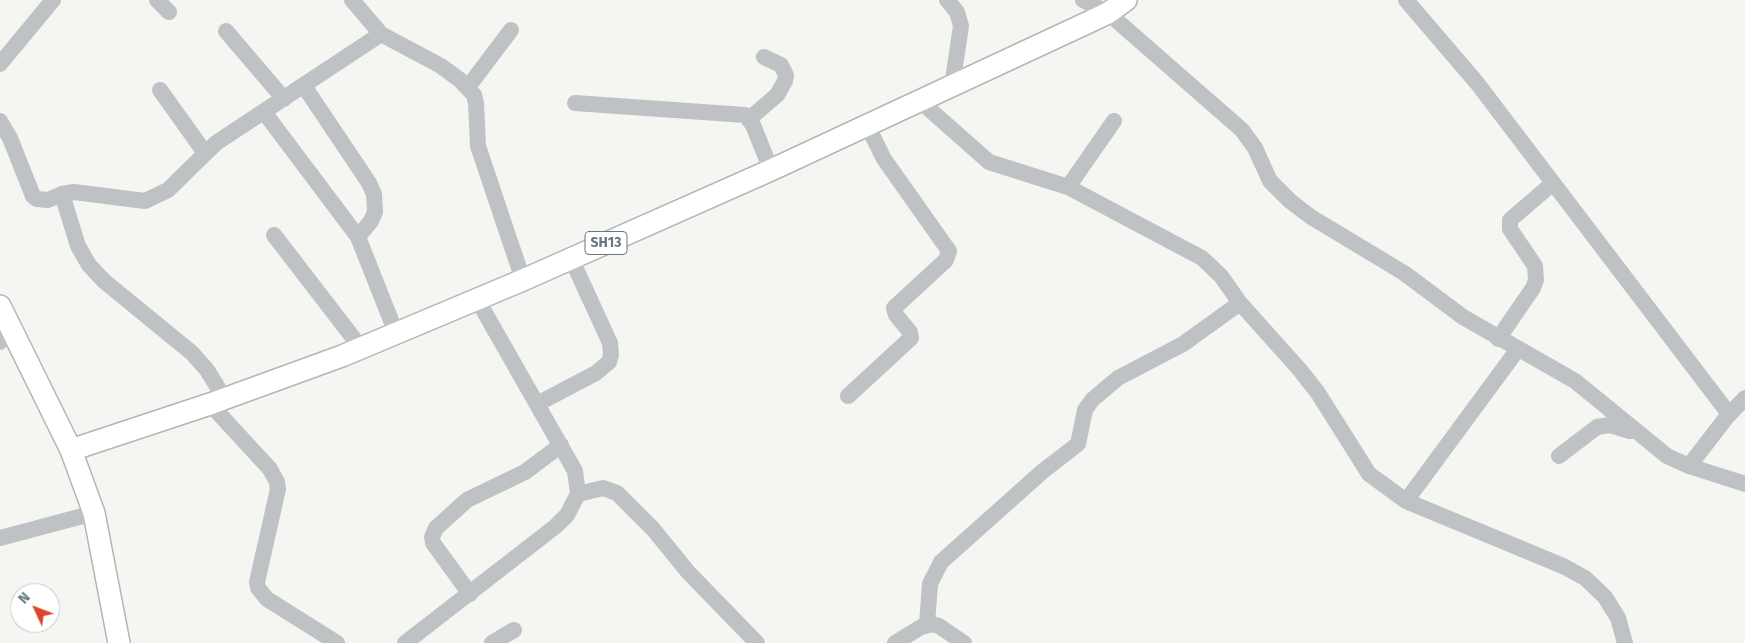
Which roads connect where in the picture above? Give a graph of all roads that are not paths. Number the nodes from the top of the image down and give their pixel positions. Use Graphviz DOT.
graph roads {
  1 [pos="53,0"];
  2 [pos="157,0"];
  3 [pos="352,0"];
  4 [pos="947,0"];
  5 [pos="1083,0"];
  6 [pos="1126,0"];
  7 [pos="1406,0"];
  8 [pos="169,12"];
  9 [pos="1108,13"];
  10 [pos="226,30"];
  11 [pos="511,30"];
  12 [pos="380,34"];
  13 [pos="764,57"];
  14 [pos="0,64"];
  15 [pos="304,86"];
  16 [pos="952,86"];
  17 [pos="468,87"];
  18 [pos="160,90"];
  19 [pos="284,99"];
  20 [pos="920,100"];
  21 [pos="575,104"];
  22 [pos="264,112"];
  23 [pos="749,119"];
  24 [pos="0,121"];
  25 [pos="1114,121"];
  26 [pos="867,125"];
  27 [pos="205,153"];
  28 [pos="771,170"];
  29 [pos="1554,183"];
  30 [pos="1068,186"];
  31 [pos="62,194"];
  32 [pos="274,235"];
  33 [pos="358,237"];
  34 [pos="572,258"];
  35 [pos="523,280"];
  36 [pos="477,299"];
  37 [pos="1240,304"];
  38 [pos="0,306"];
  39 [pos="396,333"];
  40 [pos="6,336"];
  41 [pos="1498,339"];
  42 [pos="361,348"];
  43 [pos="1518,349"];
  44 [pos="848,396"];
  45 [pos="1745,398"];
  46 [pos="217,401"];
  47 [pos="538,404"];
  48 [pos="1729,414"];
  49 [pos="1636,433"];
  50 [pos="561,445"];
  51 [pos="71,450"];
  52 [pos="1559,456"];
  53 [pos="1688,466"];
  54 [pos="1745,484"];
  55 [pos="578,494"];
  56 [pos="1406,501"];
  57 [pos="94,513"];
  58 [pos="0,538"];
  59 [pos="470,594"];
  60 [pos="927,624"];
  61 [pos="514,630"];
  62 [pos="119,643"];
  63 [pos="337,643"];
  64 [pos="405,643"];
  65 [pos="492,643"];
  66 [pos="757,643"];
  67 [pos="895,643"];
  68 [pos="964,643"];
  69 [pos="1625,643"];
  1 -- 14 [label="street"];
  2 -- 8 [label="street"];
  3 -- 12 [label="street"];
  4 -- 16 [label="street"];
  5 -- 9 [label="street"];
  6 -- 9 [label="main road, SH13"];
  7 -- 29 [label="street"];
  9 -- 16 [label="main road, SH13"];
  9 -- 41 [label="street"];
  10 -- 19 [label="street"];
  11 -- 17 [label="street"];
  12 -- 15 [label="street"];
  12 -- 17 [label="street"];
  13 -- 23 [label="street"];
  15 -- 19 [label="street"];
  15 -- 33 [label="street"];
  16 -- 20 [label="main road, SH13"];
  17 -- 35 [label="street"];
  18 -- 27 [label="street"];
  19 -- 22 [label="street"];
  20 -- 26 [label="main road, SH13"];
  20 -- 30 [label="street"];
  21 -- 23 [label="street"];
  22 -- 27 [label="street"];
  22 -- 33 [label="street"];
  23 -- 28 [label="street"];
  24 -- 31 [label="street"];
  25 -- 30 [label="street"];
  26 -- 28 [label="main road, SH13"];
  26 -- 44 [label="street"];
  27 -- 31 [label="street"];
  28 -- 34 [label="main road, SH13"];
  29 -- 41 [label="street"];
  29 -- 48 [label="street"];
  30 -- 37 [label="street"];
  31 -- 46 [label="street"];
  32 -- 42 [label="street"];
  33 -- 39 [label="street"];
  34 -- 35 [label="main road, SH13"];
  34 -- 47 [label="street"];
  35 -- 36 [label="main road, SH13"];
  36 -- 39 [label="main road, SH13"];
  36 -- 47 [label="street"];
  37 -- 56 [label="street"];
  37 -- 60 [label="street"];
  38 -- 40 [label="main road"];
  39 -- 42 [label="main road, SH13"];
  40 -- 51 [label="main road"];
  41 -- 43 [label="street"];
  42 -- 46 [label="main road, SH13"];
  43 -- 49 [label="street"];
  43 -- 56 [label="street"];
  45 -- 48 [label="street"];
  46 -- 51 [label="main road, SH13"];
  46 -- 63 [label="street"];
  47 -- 50 [label="street"];
  48 -- 53 [label="street"];
  49 -- 52 [label="street"];
  49 -- 53 [label="street"];
  50 -- 55 [label="street"];
  50 -- 59 [label="street"];
  51 -- 57 [label="main road"];
  53 -- 54 [label="street"];
  55 -- 59 [label="street"];
  55 -- 66 [label="street"];
  56 -- 69 [label="street"];
  57 -- 58 [label="street"];
  57 -- 62 [label="main road"];
  59 -- 64 [label="street"];
  60 -- 67 [label="street"];
  60 -- 68 [label="street"];
  61 -- 65 [label="street"];
}
